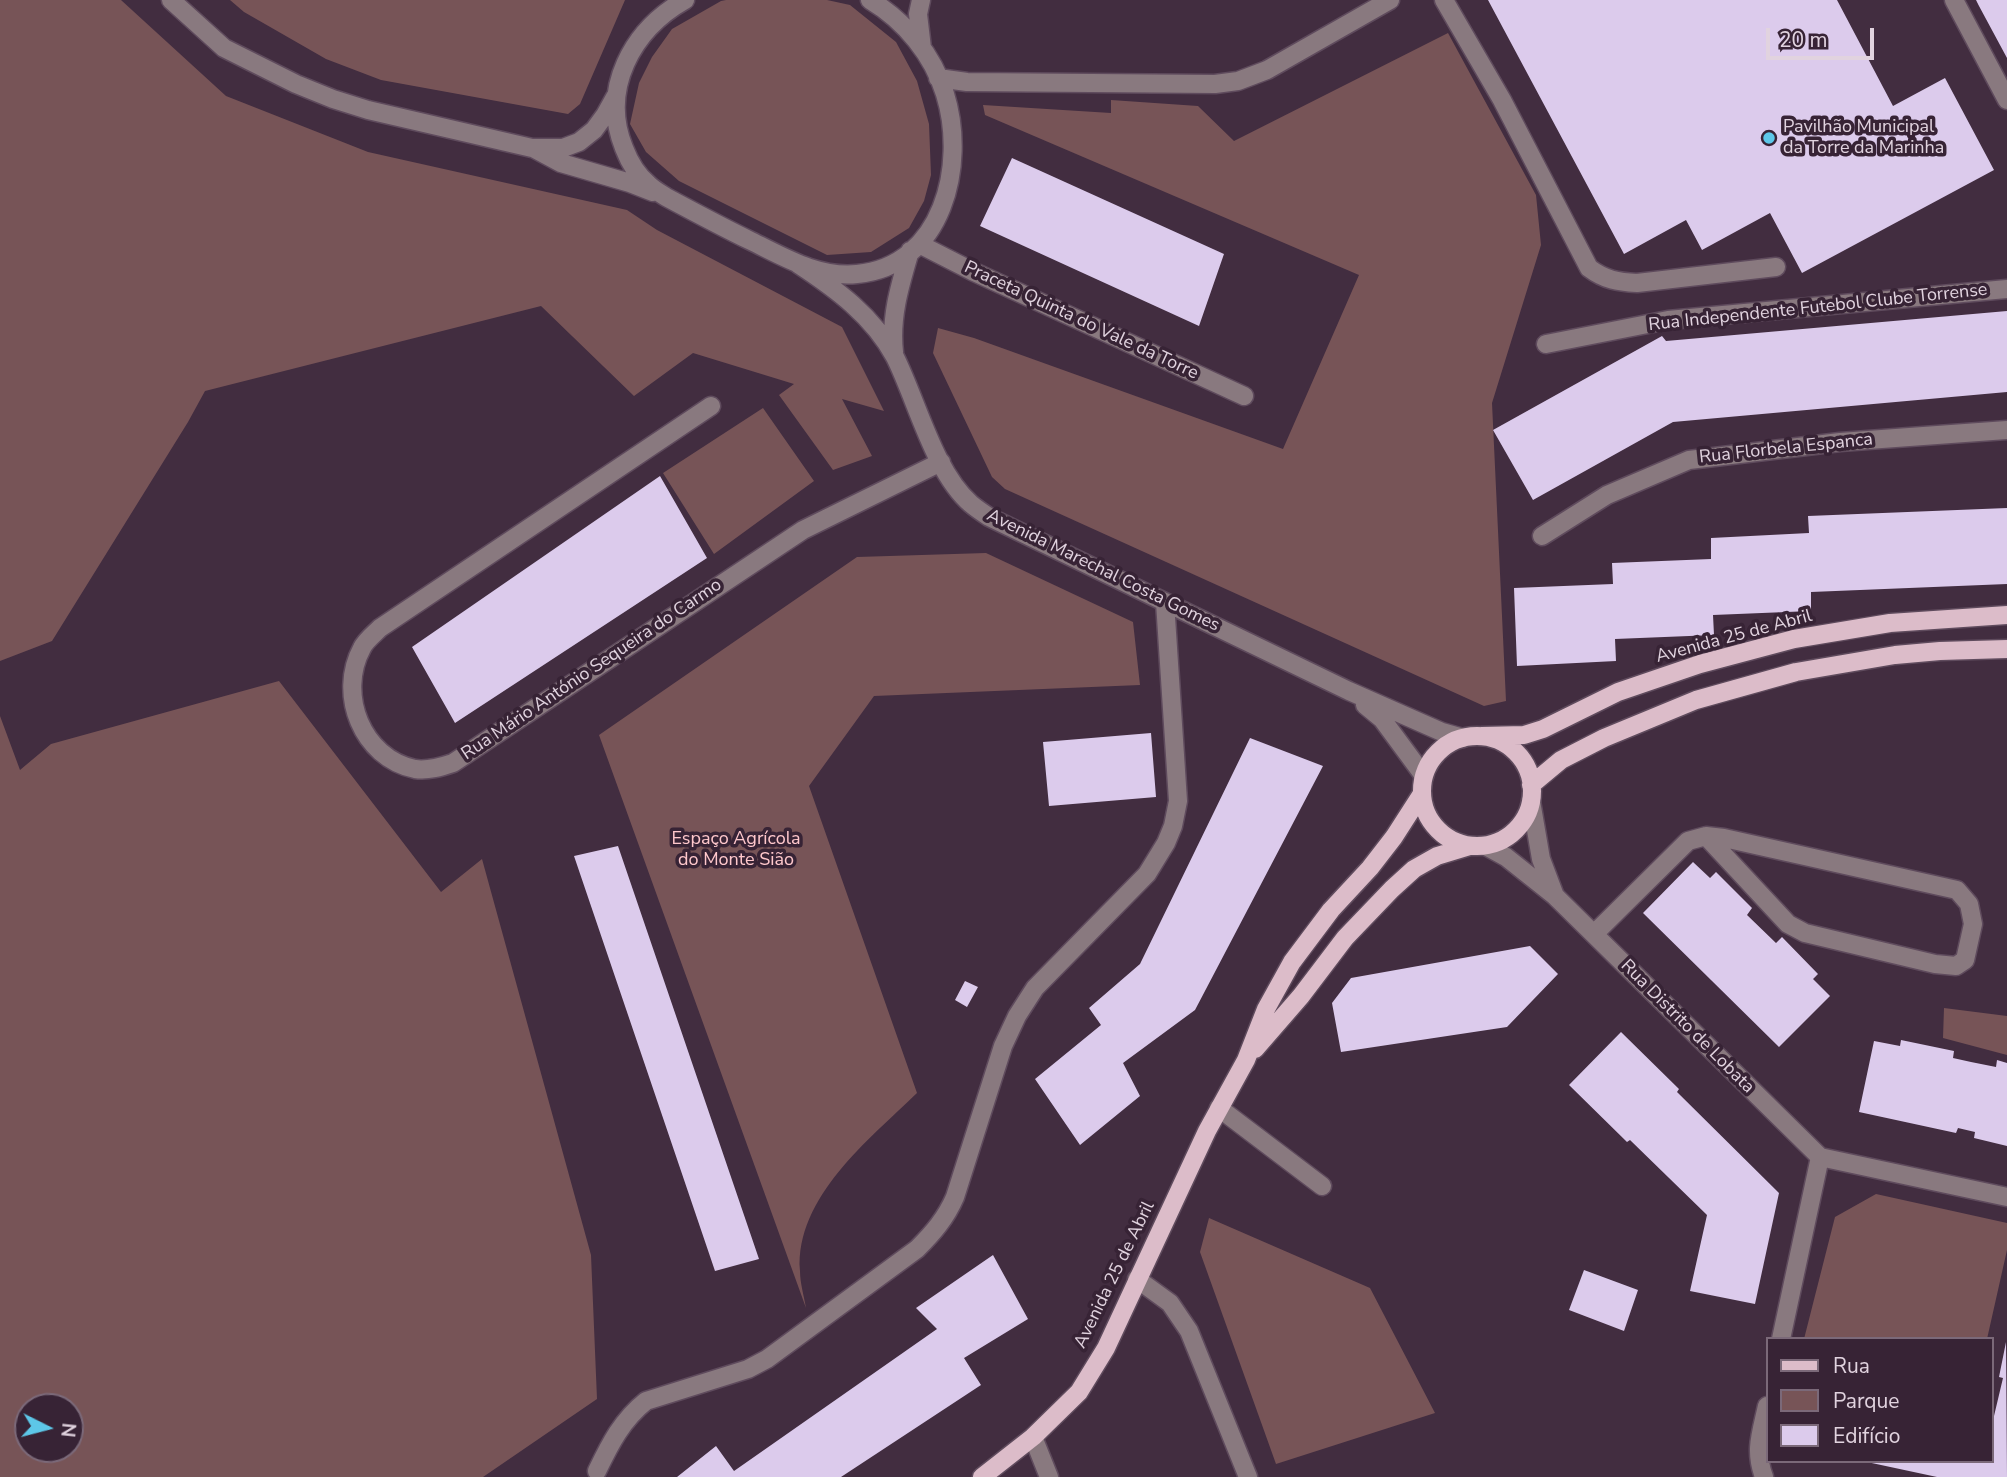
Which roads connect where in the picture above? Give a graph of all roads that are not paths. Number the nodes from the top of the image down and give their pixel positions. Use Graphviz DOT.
graph roads {
  1 [pos="171,0"];
  2 [pos="683,0"];
  3 [pos="870,0"];
  4 [pos="921,0"];
  5 [pos="1390,0"];
  6 [pos="1444,0"];
  7 [pos="1954,0"];
  8 [pos="922,48"];
  9 [pos="938,78"];
  10 [pos="615,97"];
  11 [pos="2007,100"];
  12 [pos="531,148"];
  13 [pos="666,197"];
  14 [pos="915,248"];
  15 [pos="798,264"];
  16 [pos="1776,267"];
  17 [pos="2007,289"];
  18 [pos="1546,344"];
  19 [pos="894,356"];
  20 [pos="1244,396"];
  21 [pos="711,407"];
  22 [pos="2007,430"];
  23 [pos="941,462"];
  24 [pos="1542,536"];
  25 [pos="1165,602"];
  26 [pos="2007,615"];
  27 [pos="2007,649"];
  28 [pos="1349,691"];
  29 [pos="1482,736"];
  30 [pos="1463,738"];
  31 [pos="1424,776"];
  32 [pos="1531,793"];
  33 [pos="1421,795"];
  34 [pos="1706,836"];
  35 [pos="1478,846"];
  36 [pos="1555,896"];
  37 [pos="1594,934"];
  38 [pos="1246,1060"];
  39 [pos="1219,1108"];
  40 [pos="1820,1157"];
  41 [pos="1322,1186"];
  42 [pos="2007,1197"];
  43 [pos="1137,1279"];
  44 [pos="1782,1337"];
  45 [pos="1766,1410"];
  46 [pos="1032,1437"];
  47 [pos="594,1475"];
  48 [pos="982,1477"];
  49 [pos="1049,1477"];
  50 [pos="1248,1477"];
  51 [pos="1764,1477"];
  1 -- 12 [label="street"];
  2 -- 10 [label="street"];
  3 -- 8 [label="street"];
  4 -- 8 [label="street"];
  5 -- 9 [label="street"];
  6 -- 16 [label="street"];
  7 -- 11 [label="street"];
  8 -- 9 [label="street"];
  9 -- 14 [label="street"];
  10 -- 12 [label="street"];
  10 -- 13 [label="street"];
  12 -- 13 [label="street"];
  13 -- 15 [label="street"];
  14 -- 15 [label="street"];
  14 -- 19 [label="street, Avenida Marechal Costa Gomes"];
  14 -- 20 [label="street, Praceta Quinta do Vale da Torre"];
  15 -- 19 [label="street, Avenida Marechal Costa Gomes"];
  17 -- 18 [label="street, Rua Independente Futebol Clube Torrense"];
  19 -- 23 [label="street, Avenida Marechal Costa Gomes"];
  21 -- 23 [label="street, Rua Mário António Sequeira do Carmo"];
  22 -- 24 [label="street, Rua Florbela Espanca"];
  23 -- 25 [label="street, Avenida Marechal Costa Gomes"];
  25 -- 28 [label="street, Avenida Marechal Costa Gomes"];
  25 -- 47 [label="street"];
  26 -- 29 [label="main road, Avenida 25 de Abril"];
  27 -- 32 [label="main road"];
  28 -- 30 [label="street, Avenida Marechal Costa Gomes"];
  28 -- 31 [label="street, Avenida Marechal Costa Gomes"];
  29 -- 30 [label="main road"];
  29 -- 32 [label="main road"];
  30 -- 31 [label="main road"];
  31 -- 33 [label="main road"];
  32 -- 35 [label="main road"];
  32 -- 36 [label="street, Rua Distrito de Lobata"];
  33 -- 35 [label="main road"];
  33 -- 38 [label="main road, Avenida 25 de Abril"];
  34 -- 34 [label="street"];
  34 -- 37 [label="street"];
  35 -- 36 [label="street, Rua Distrito de Lobata"];
  35 -- 38 [label="main road, Avenida 25 de Abril"];
  36 -- 37 [label="street, Rua Distrito de Lobata"];
  37 -- 40 [label="street, Rua Distrito de Lobata"];
  38 -- 39 [label="main road, Avenida 25 de Abril"];
  39 -- 41 [label="street"];
  39 -- 43 [label="main road, Avenida 25 de Abril"];
  40 -- 42 [label="street"];
  40 -- 44 [label="street"];
  43 -- 46 [label="main road, Avenida 25 de Abril"];
  43 -- 50 [label="street"];
  45 -- 51 [label="street"];
  46 -- 48 [label="main road, Avenida 25 de Abril"];
  46 -- 49 [label="street"];
}
